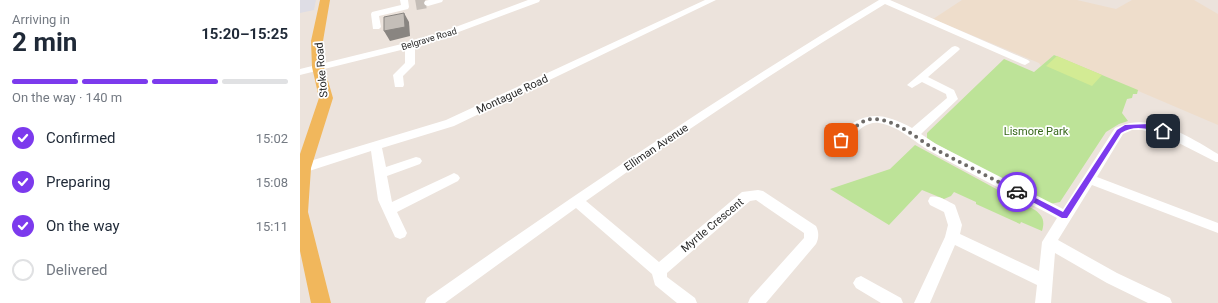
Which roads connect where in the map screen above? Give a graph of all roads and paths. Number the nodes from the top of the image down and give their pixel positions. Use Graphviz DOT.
graph roads {
  1 [pos="324,0"];
  2 [pos="399,0"];
  3 [pos="439,0"];
  4 [pos="536,0"];
  5 [pos="712,0"];
  6 [pos="884,0"];
  7 [pos="428,3"];
  8 [pos="404,4"];
  9 [pos="375,5"];
  10 [pos="416,5"];
  11 [pos="376,27"];
  12 [pos="410,45"];
  13 [pos="955,49"];
  14 [pos="1025,62"];
  15 [pos="318,67"];
  16 [pos="300,72"];
  17 [pos="399,85"];
  18 [pos="914,134"];
  19 [pos="376,146"];
  20 [pos="833,147"];
  21 [pos="1216,158"];
  22 [pos="416,161"];
  23 [pos="303,168"];
  24 [pos="381,174"];
  25 [pos="454,178"];
  26 [pos="1089,179"];
  27 [pos="576,201"];
  28 [pos="935,201"];
  29 [pos="390,209"];
  30 [pos="1064,216"];
  31 [pos="1217,228"];
  32 [pos="400,233"];
  33 [pos="952,237"];
  34 [pos="1049,242"];
  35 [pos="659,271"];
  36 [pos="1044,281"];
  37 [pos="861,283"];
  38 [pos="321,303"];
  39 [pos="433,303"];
  40 [pos="689,303"];
  41 [pos="756,303"];
  42 [pos="894,303"];
  43 [pos="922,303"];
  44 [pos="1043,303"];
  45 [pos="1164,303"];
  1 -- 15 [label="main road, Stoke Road"];
  2 -- 9 [label="street"];
  3 -- 7 [label="street"];
  4 -- 12 [label="street, Belgrave Road"];
  5 -- 19 [label="street, Montague Road"];
  6 -- 14 [label="street"];
  6 -- 27 [label="street, Elliman Avenue"];
  8 -- 10 [label="street"];
  8 -- 11 [label="street"];
  12 -- 15 [label="street, Belgrave Road"];
  12 -- 17 [label="street"];
  13 -- 18 [label="street"];
  15 -- 16 [label="street, Belgrave Road"];
  15 -- 23 [label="main road, Stoke Road"];
  18 -- 20 [label="street"];
  18 -- 30 [label="street"];
  19 -- 23 [label="street, Montague Road"];
  19 -- 24 [label="street"];
  21 -- 26 [label="street"];
  22 -- 24 [label="street"];
  23 -- 38 [label="main road, Stoke Road"];
  24 -- 29 [label="street"];
  25 -- 29 [label="street"];
  26 -- 30 [label="street"];
  26 -- 31 [label="street"];
  27 -- 35 [label="street"];
  27 -- 39 [label="street, Elliman Avenue"];
  28 -- 33 [label="street"];
  29 -- 32 [label="street"];
  30 -- 34 [label="street"];
  33 -- 36 [label="street"];
  33 -- 43 [label="street"];
  34 -- 36 [label="street"];
  34 -- 45 [label="street"];
  35 -- 40 [label="street"];
  35 -- 41 [label="street, Myrtle Crescent"];
  36 -- 44 [label="street"];
  37 -- 42 [label="street"];
}
